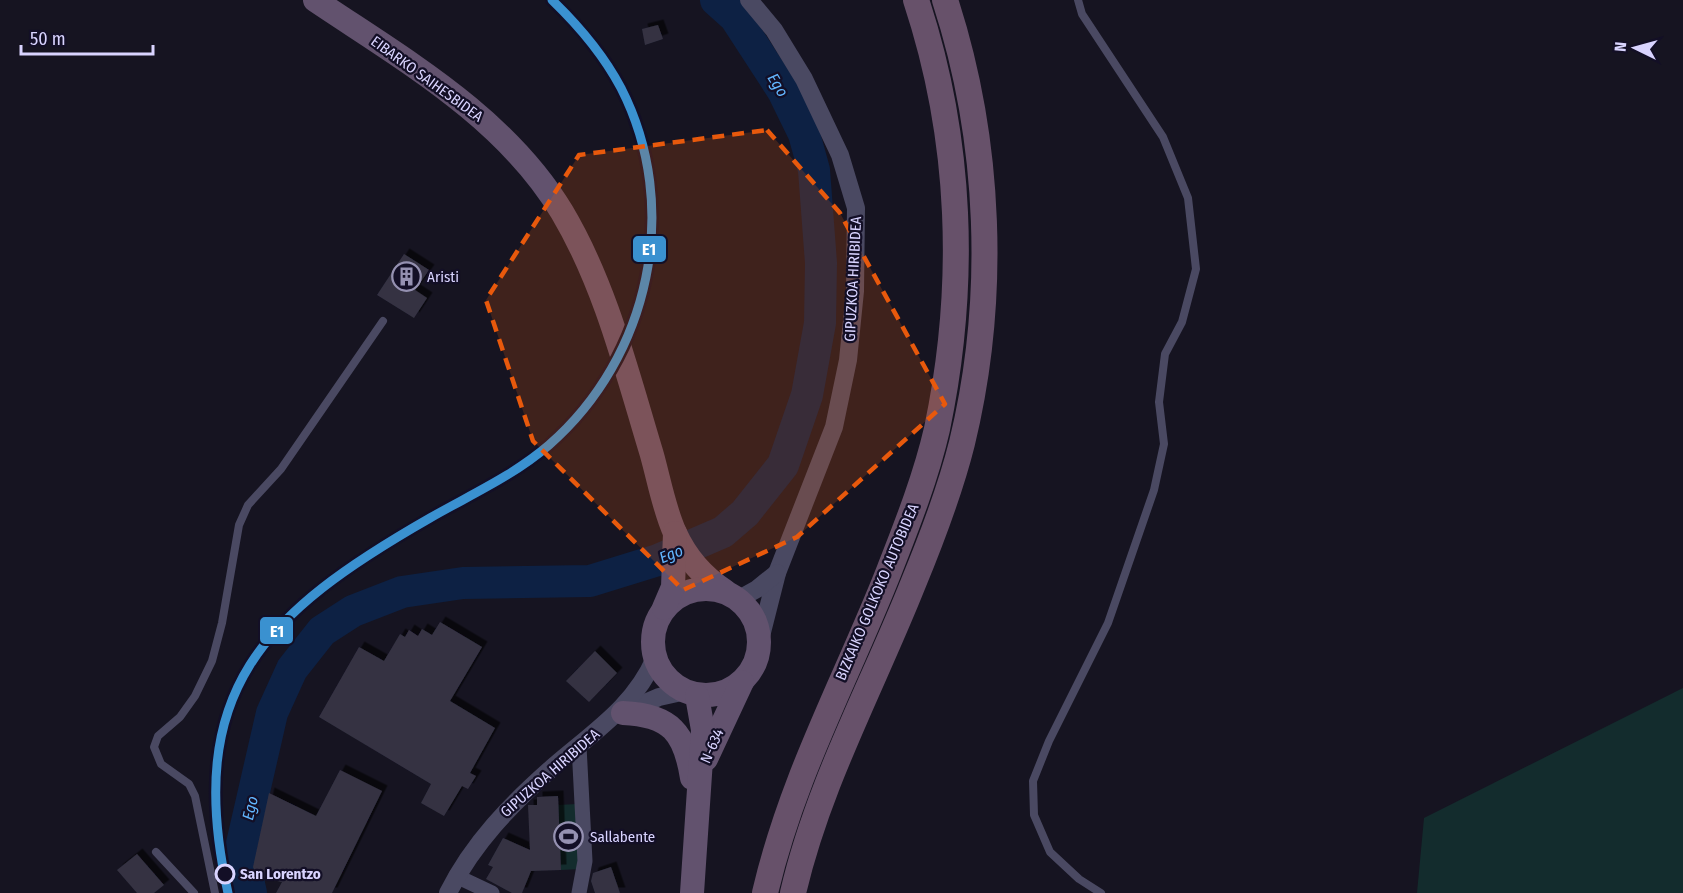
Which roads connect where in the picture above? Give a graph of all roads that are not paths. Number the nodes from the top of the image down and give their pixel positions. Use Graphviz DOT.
graph roads {
  1 [pos="315,0"];
  2 [pos="749,0"];
  3 [pos="916,0"];
  4 [pos="945,0"];
  5 [pos="1078,0"];
  6 [pos="383,321"];
  7 [pos="683,563"];
  8 [pos="777,573"];
  9 [pos="732,595"];
  10 [pos="664,608"];
  11 [pos="760,640"];
  12 [pos="655,658"];
  13 [pos="742,682"];
  14 [pos="691,694"];
  15 [pos="619,714"];
  16 [pos="579,746"];
  17 [pos="700,772"];
  18 [pos="695,822"];
  19 [pos="156,852"];
  20 [pos="456,876"];
  21 [pos="194,893"];
  22 [pos="215,893"];
  23 [pos="448,893"];
  24 [pos="492,893"];
  25 [pos="579,893"];
  26 [pos="692,893"];
  27 [pos="765,893"];
  28 [pos="793,893"];
  29 [pos="1101,893"];
  1 -- 7 [label="highway, EIBARKO SAIHESBIDEA"];
  2 -- 8 [label="street, GIPUZKOA HIRIBIDEA"];
  3 -- 27 [label="highway, BIZKAIKO GOLKOKO AUTOBIDEA"];
  4 -- 28 [label="highway, BIZKAIKO GOLKOKO AUTOBIDEA"];
  5 -- 29 [label="lane"];
  6 -- 22 [label="lane"];
  7 -- 9 [label="highway, EIBARKO SAIHESBIDEA"];
  7 -- 10 [label="highway"];
  8 -- 9 [label="street"];
  8 -- 11 [label="street, GIPUZKOA HIRIBIDEA"];
  9 -- 10 [label="highway"];
  9 -- 11 [label="highway"];
  10 -- 12 [label="highway"];
  11 -- 13 [label="highway"];
  12 -- 14 [label="highway"];
  12 -- 15 [label="street"];
  13 -- 14 [label="highway"];
  13 -- 17 [label="highway, N-634"];
  14 -- 15 [label="street"];
  14 -- 17 [label="highway, N-634"];
  15 -- 16 [label="street, GIPUZKOA HIRIBIDEA"];
  15 -- 18 [label="highway"];
  16 -- 20 [label="street, GIPUZKOA HIRIBIDEA"];
  16 -- 25 [label="street"];
  17 -- 18 [label="highway, N-634"];
  18 -- 26 [label="highway, N-634"];
  19 -- 21 [label="lane"];
  20 -- 23 [label="street, GIPUZKOA HIRIBIDEA"];
  20 -- 24 [label="street"];
}
